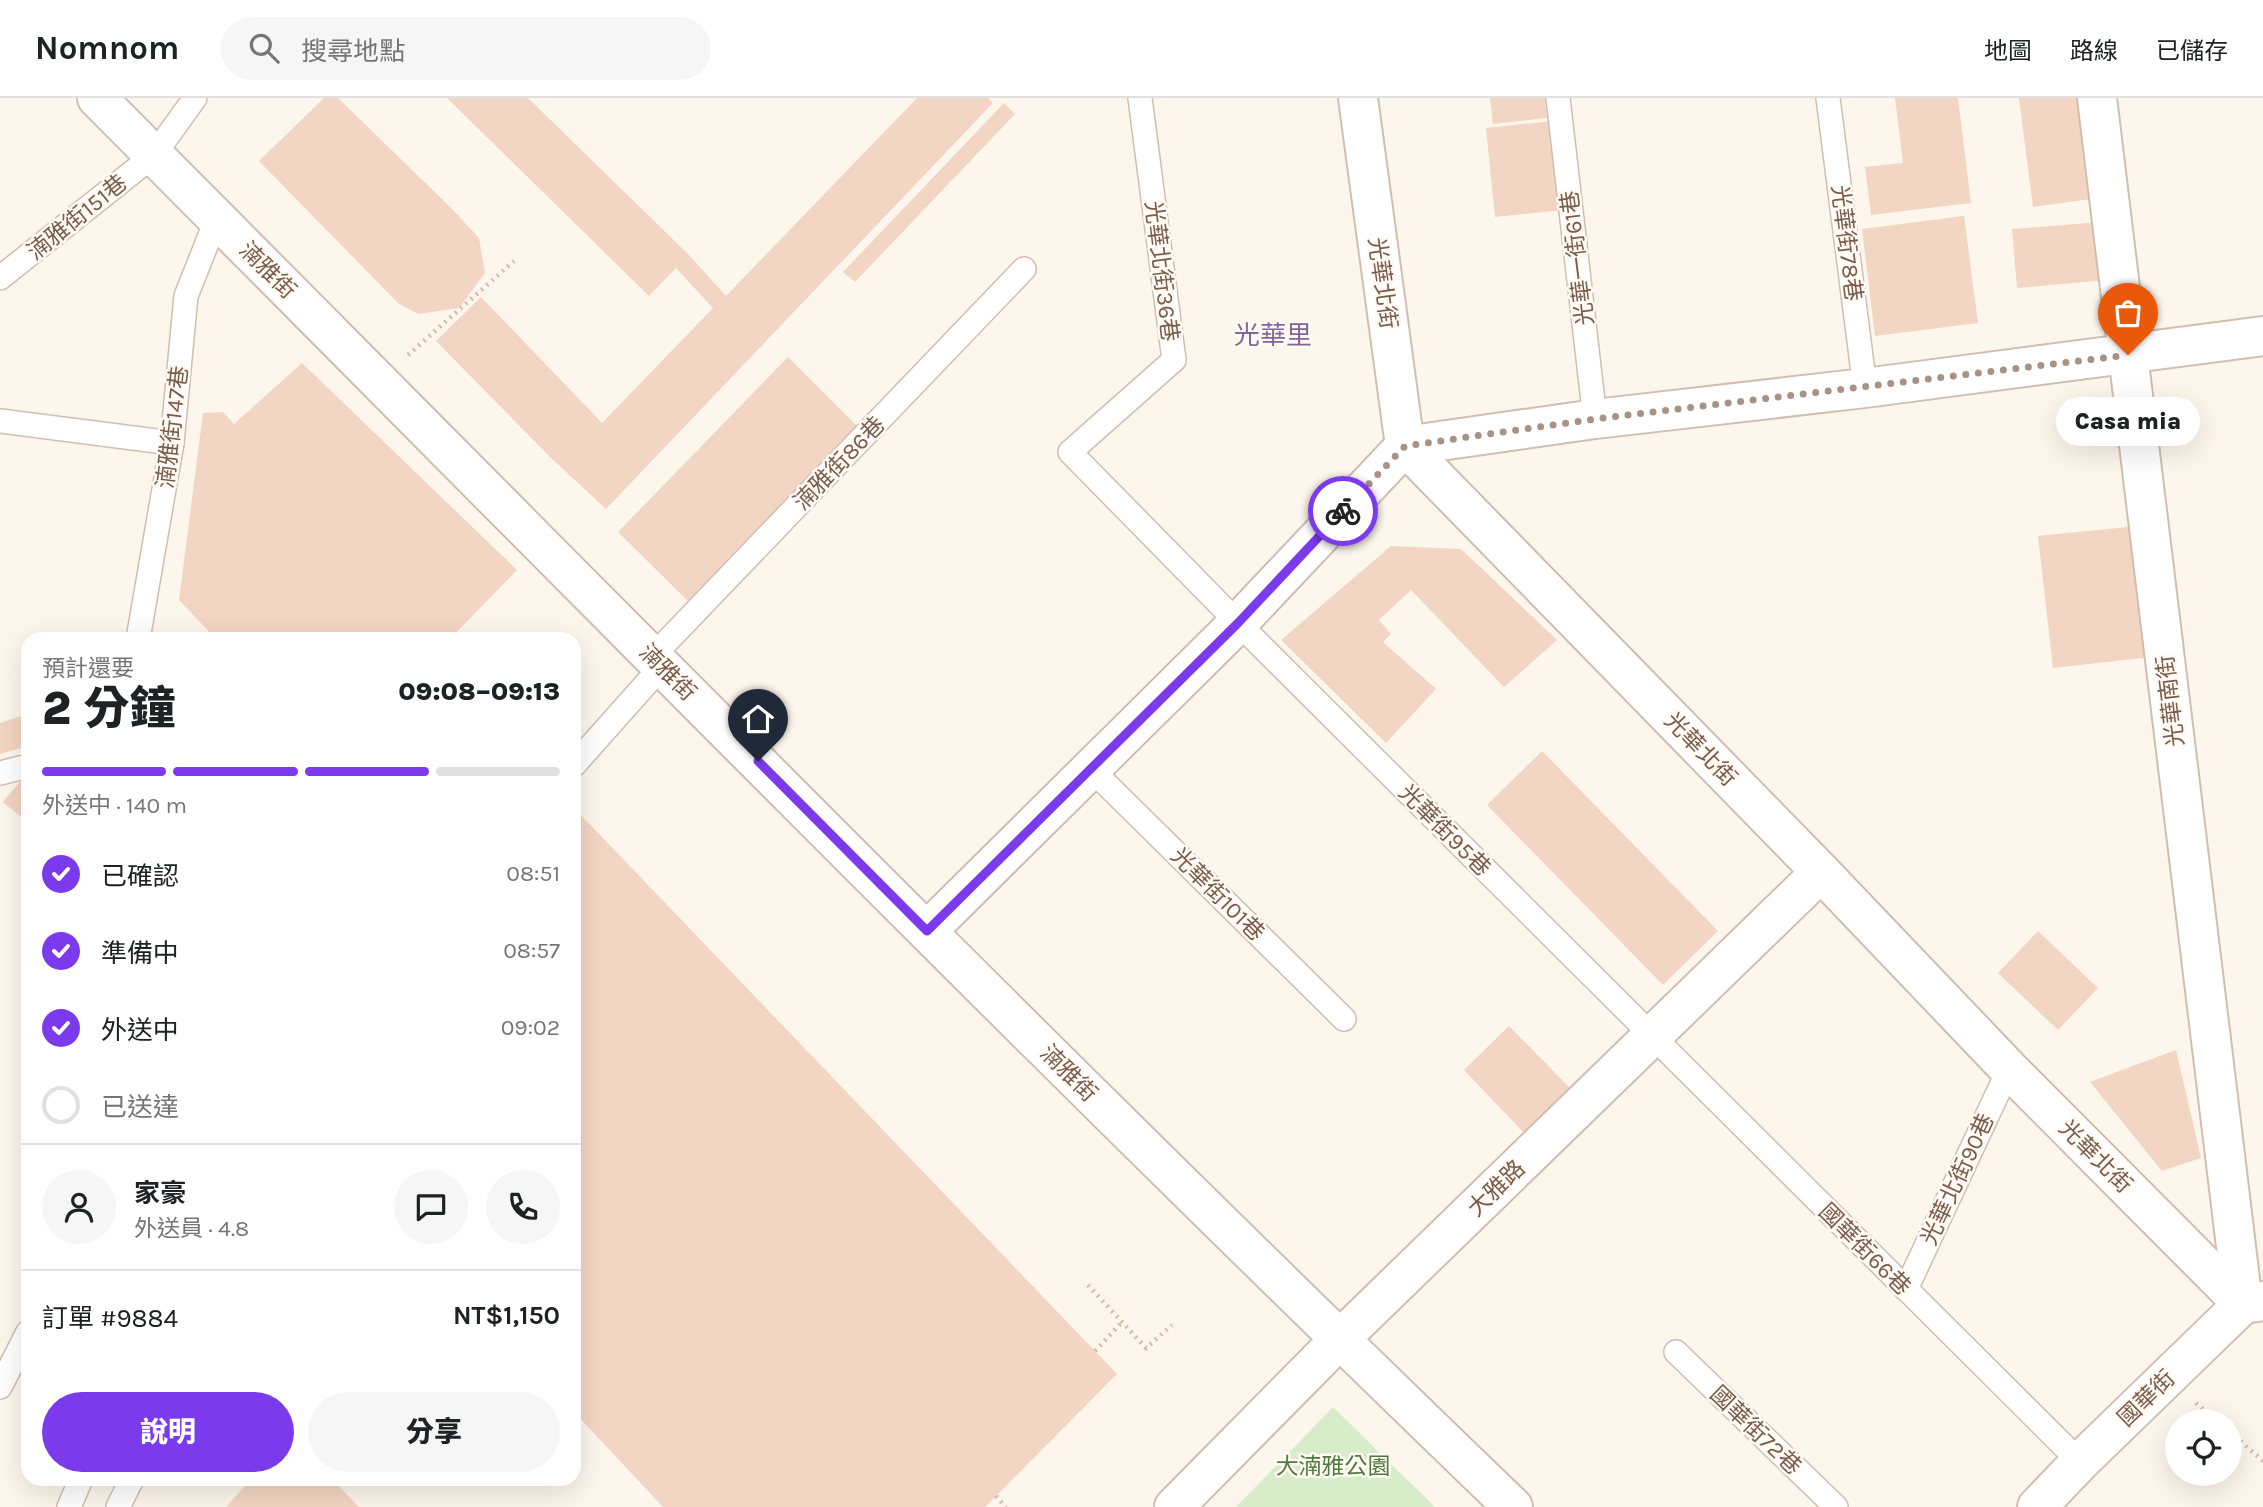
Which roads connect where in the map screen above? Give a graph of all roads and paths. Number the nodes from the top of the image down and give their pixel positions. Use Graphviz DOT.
graph roads {
  1 [pos="97,98"];
  2 [pos="195,98"];
  3 [pos="1140,98"];
  4 [pos="1358,98"];
  5 [pos="1558,98"];
  6 [pos="1828,98"];
  7 [pos="2097,98"];
  8 [pos="154,155"];
  9 [pos="217,218"];
  10 [pos="514,261"];
  11 [pos="1024,269"];
  12 [pos="0,278"];
  13 [pos="2263,336"];
  14 [pos="2128,355"];
  15 [pos="382,384"];
  16 [pos="1865,388"];
  17 [pos="1595,419"];
  18 [pos="0,421"];
  19 [pos="172,443"];
  20 [pos="1405,446"];
  21 [pos="1238,623"];
  22 [pos="139,632"];
  23 [pos="658,661"];
  24 [pos="581,756"];
  25 [pos="21,768"];
  26 [pos="1091,769"];
  27 [pos="0,773"];
  28 [pos="1821,872"];
  29 [pos="927,931"];
  30 [pos="1344,1019"];
  31 [pos="1652,1036"];
  32 [pos="2009,1069"];
  33 [pos="1088,1285"];
  34 [pos="1906,1289"];
  35 [pos="2253,1303"];
  36 [pos="1122,1322"];
  37 [pos="1172,1325"];
  38 [pos="1339,1340"];
  39 [pos="21,1346"];
  40 [pos="1095,1351"];
  41 [pos="1676,1352"];
  42 [pos="0,1387"];
  43 [pos="2242,1443"];
  44 [pos="2263,1461"];
  45 [pos="2080,1462"];
  46 [pos="78,1486"];
  47 [pos="128,1486"];
  48 [pos="996,1496"];
  49 [pos="69,1507"];
  50 [pos="118,1507"];
  51 [pos="1005,1507"];
  52 [pos="1174,1507"];
  53 [pos="1513,1507"];
  54 [pos="1836,1507"];
  55 [pos="2037,1507"];
  1 -- 8 [label="street, 湳雅街"];
  2 -- 8 [label="lane, 湳雅街151巷"];
  3 -- 21 [label="lane, 光華北街36巷"];
  4 -- 20 [label="street, 光華北街"];
  5 -- 17 [label="lane, 光華一街61巷"];
  6 -- 16 [label="lane, 光華街78巷"];
  7 -- 14 [label="street, 光華南街"];
  8 -- 9 [label="street, 湳雅街"];
  8 -- 12 [label="lane, 湳雅街151巷"];
  9 -- 15 [label="street, 湳雅街"];
  9 -- 19 [label="lane, 湳雅街147巷"];
  10 -- 15 [label="path"];
  11 -- 23 [label="lane, 湳雅街86巷"];
  13 -- 14 [label="street"];
  14 -- 16 [label="street"];
  14 -- 35 [label="street, 光華南街"];
  15 -- 23 [label="street, 湳雅街"];
  16 -- 17 [label="street"];
  17 -- 20 [label="street"];
  18 -- 19 [label="lane"];
  19 -- 22 [label="lane, 湳雅街147巷"];
  20 -- 21 [label="street"];
  20 -- 28 [label="street, 光華北街"];
  21 -- 26 [label="street"];
  21 -- 31 [label="lane, 光華街95巷"];
  23 -- 24 [label="lane, 湳雅街86巷"];
  23 -- 29 [label="street, 湳雅街"];
  25 -- 27 [label="lane"];
  26 -- 29 [label="street"];
  26 -- 30 [label="lane, 光華街101巷"];
  28 -- 31 [label="street, 大雅路"];
  28 -- 32 [label="street, 光華北街"];
  29 -- 38 [label="street, 湳雅街"];
  31 -- 34 [label="lane, 國華街66巷"];
  31 -- 38 [label="street, 大雅路"];
  32 -- 34 [label="lane, 光華北街90巷"];
  32 -- 35 [label="street, 光華北街"];
  33 -- 36 [label="path"];
  34 -- 45 [label="lane, 國華街66巷"];
  35 -- 45 [label="street, 國華街"];
  36 -- 37 [label="path"];
  36 -- 40 [label="path"];
  38 -- 52 [label="street, 大雅路"];
  38 -- 53 [label="street, 湳雅街"];
  39 -- 42 [label="lane"];
  41 -- 54 [label="lane, 國華街72巷"];
  43 -- 44 [label="path"];
  45 -- 55 [label="street, 國華街"];
  46 -- 49 [label="lane"];
  47 -- 50 [label="lane"];
  48 -- 51 [label="path"];
}
